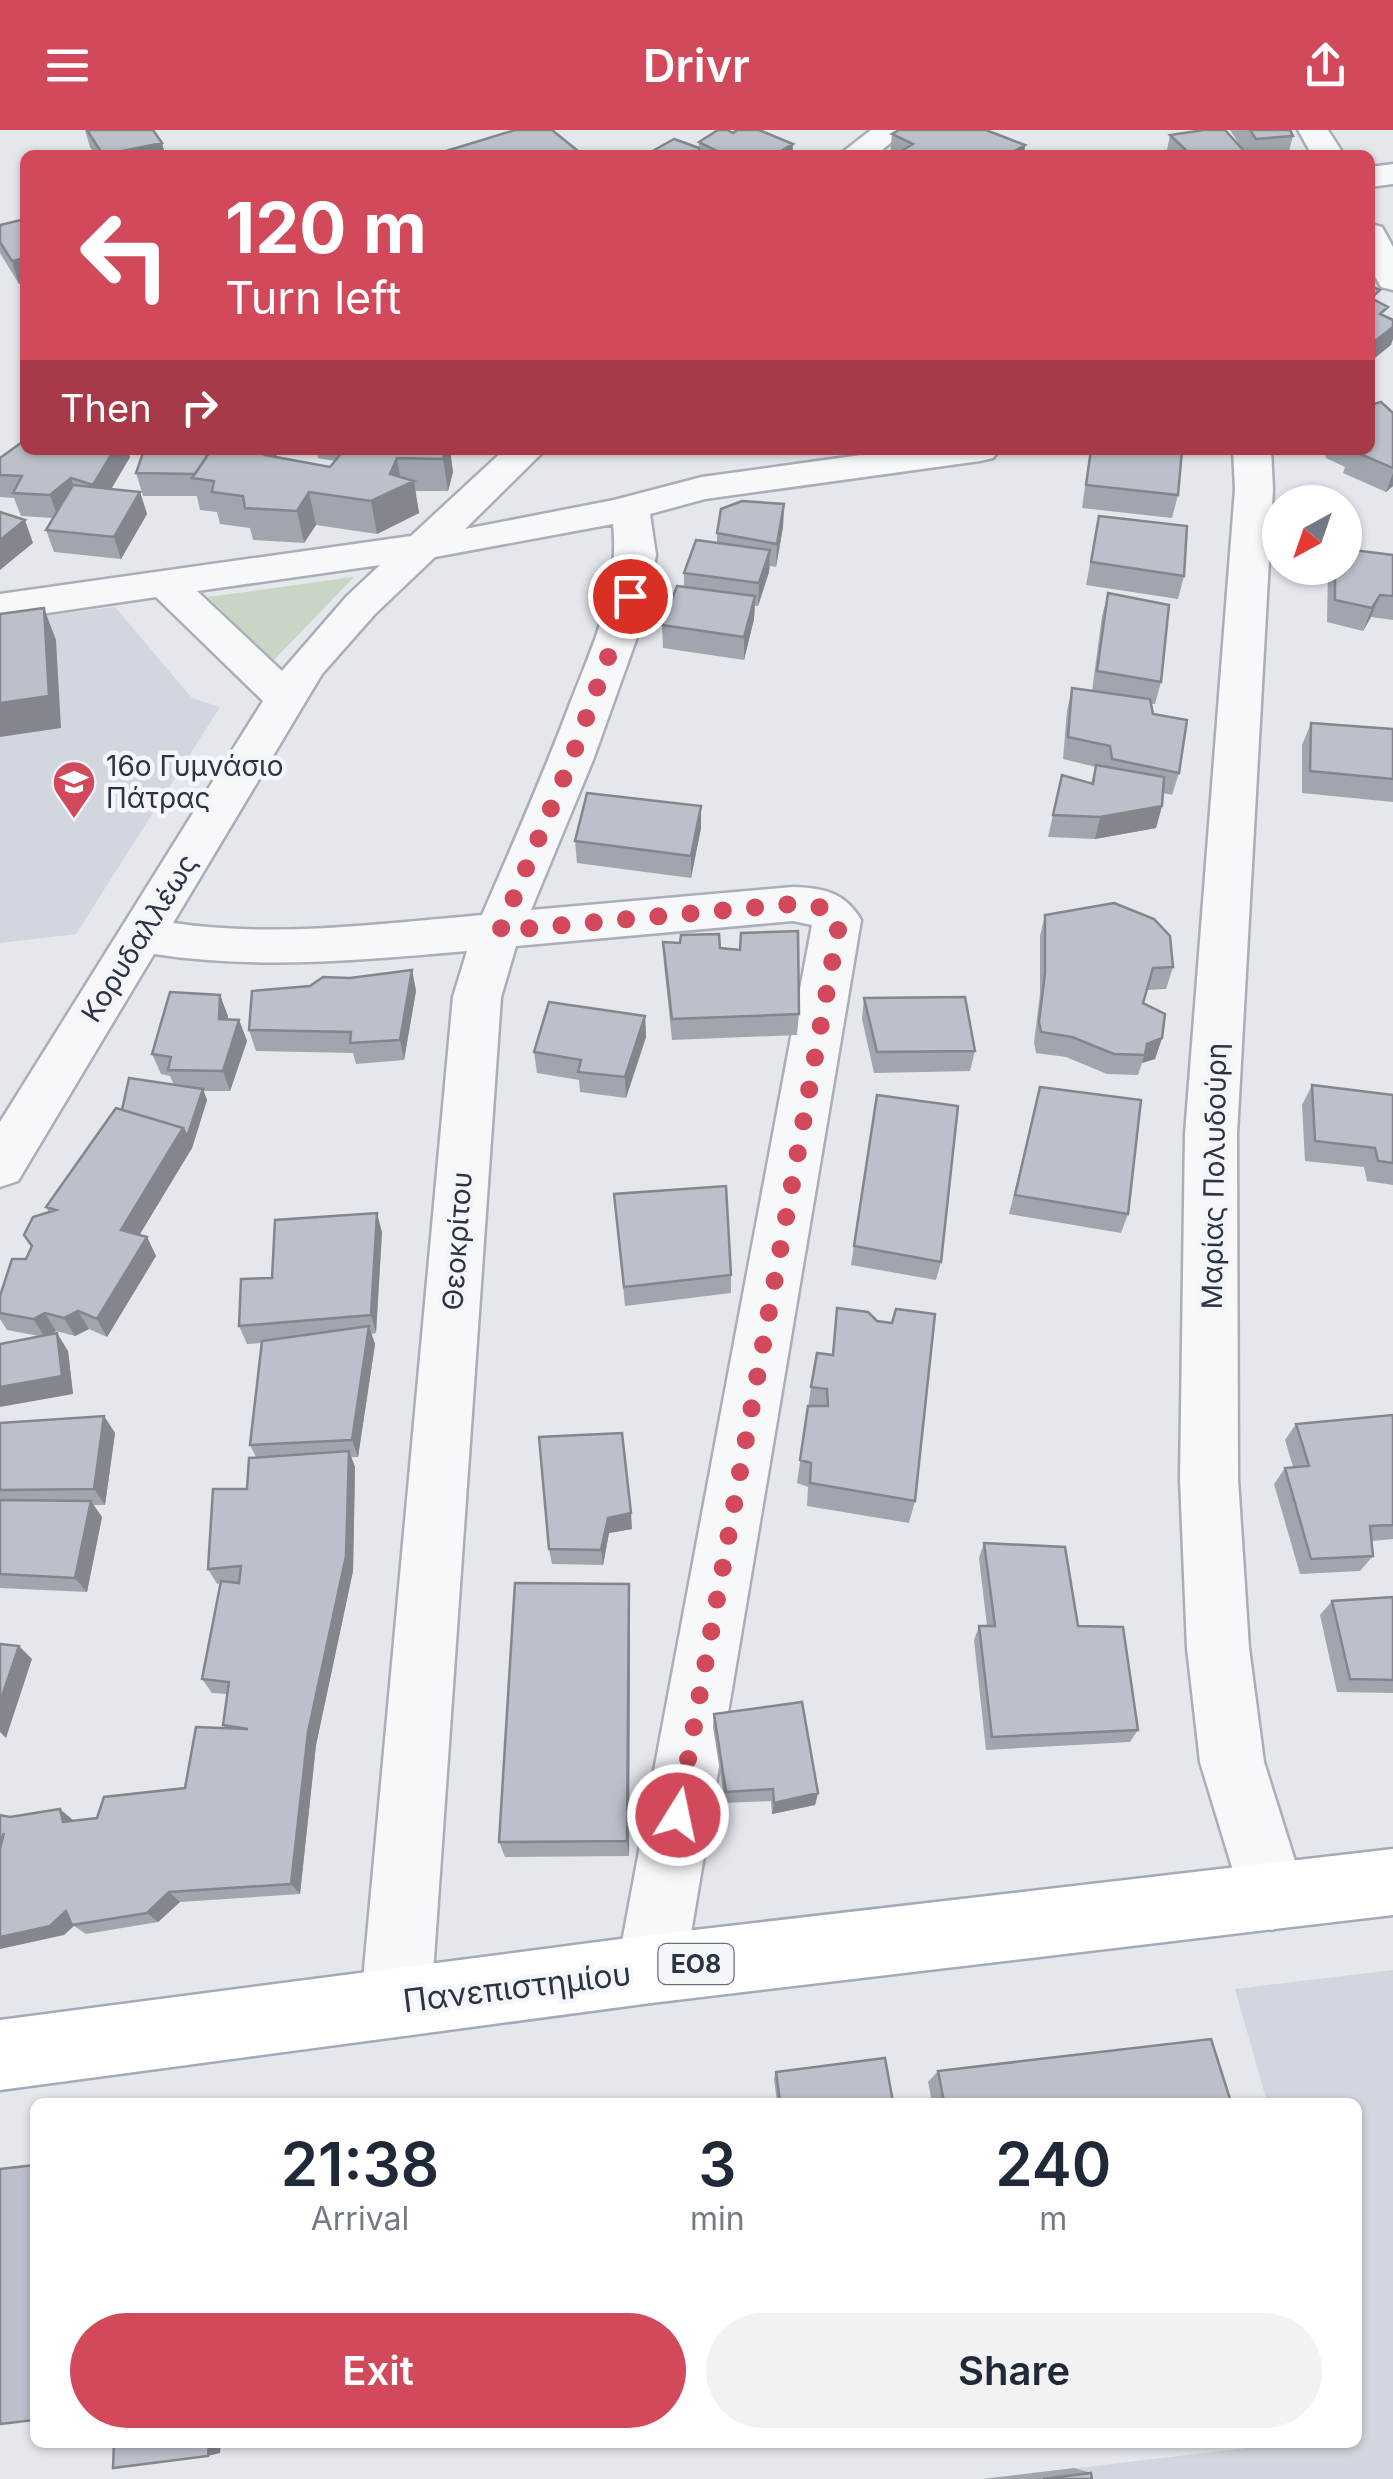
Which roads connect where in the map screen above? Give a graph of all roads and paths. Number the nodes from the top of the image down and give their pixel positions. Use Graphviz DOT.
graph roads {
  1 [pos="892,130"];
  2 [pos="862,150"];
  3 [pos="1375,244"];
  4 [pos="1393,280"];
  5 [pos="521,455"];
  6 [pos="943,455"];
  7 [pos="1252,455"];
  8 [pos="630,508"];
  9 [pos="422,547"];
  10 [pos="166,585"];
  11 [pos="0,607"];
  12 [pos="284,698"];
  13 [pos="500,931"];
  14 [pos="140,935"];
  15 [pos="0,1166"];
  16 [pos="1393,1882"];
  17 [pos="1272,1896"];
  18 [pos="650,1970"];
  19 [pos="396,2002"];
  20 [pos="0,2055"];
  1 -- 2 [label="street"];
  3 -- 4 [label="street"];
  5 -- 9 [label="street, Κορυδαλλέως"];
  6 -- 8 [label="street"];
  7 -- 17 [label="street, Μαρίας Πολυδούρη"];
  8 -- 9 [label="street"];
  8 -- 13 [label="street, Θεοκρίτου"];
  9 -- 10 [label="street"];
  9 -- 12 [label="street, Κορυδαλλέως"];
  10 -- 11 [label="street"];
  10 -- 12 [label="street"];
  12 -- 14 [label="street, Κορυδαλλέως"];
  13 -- 14 [label="street"];
  13 -- 18 [label="street"];
  13 -- 19 [label="street, Θεοκρίτου"];
  14 -- 15 [label="street, Κορυδαλλέως"];
  16 -- 17 [label="main road, Πανεπιστημίου / ΕΟ8"];
  17 -- 18 [label="main road, Πανεπιστημίου / ΕΟ8"];
  18 -- 19 [label="main road, Πανεπιστημίου / ΕΟ8"];
  19 -- 20 [label="main road, Πανεπιστημίου / ΕΟ8"];
}
